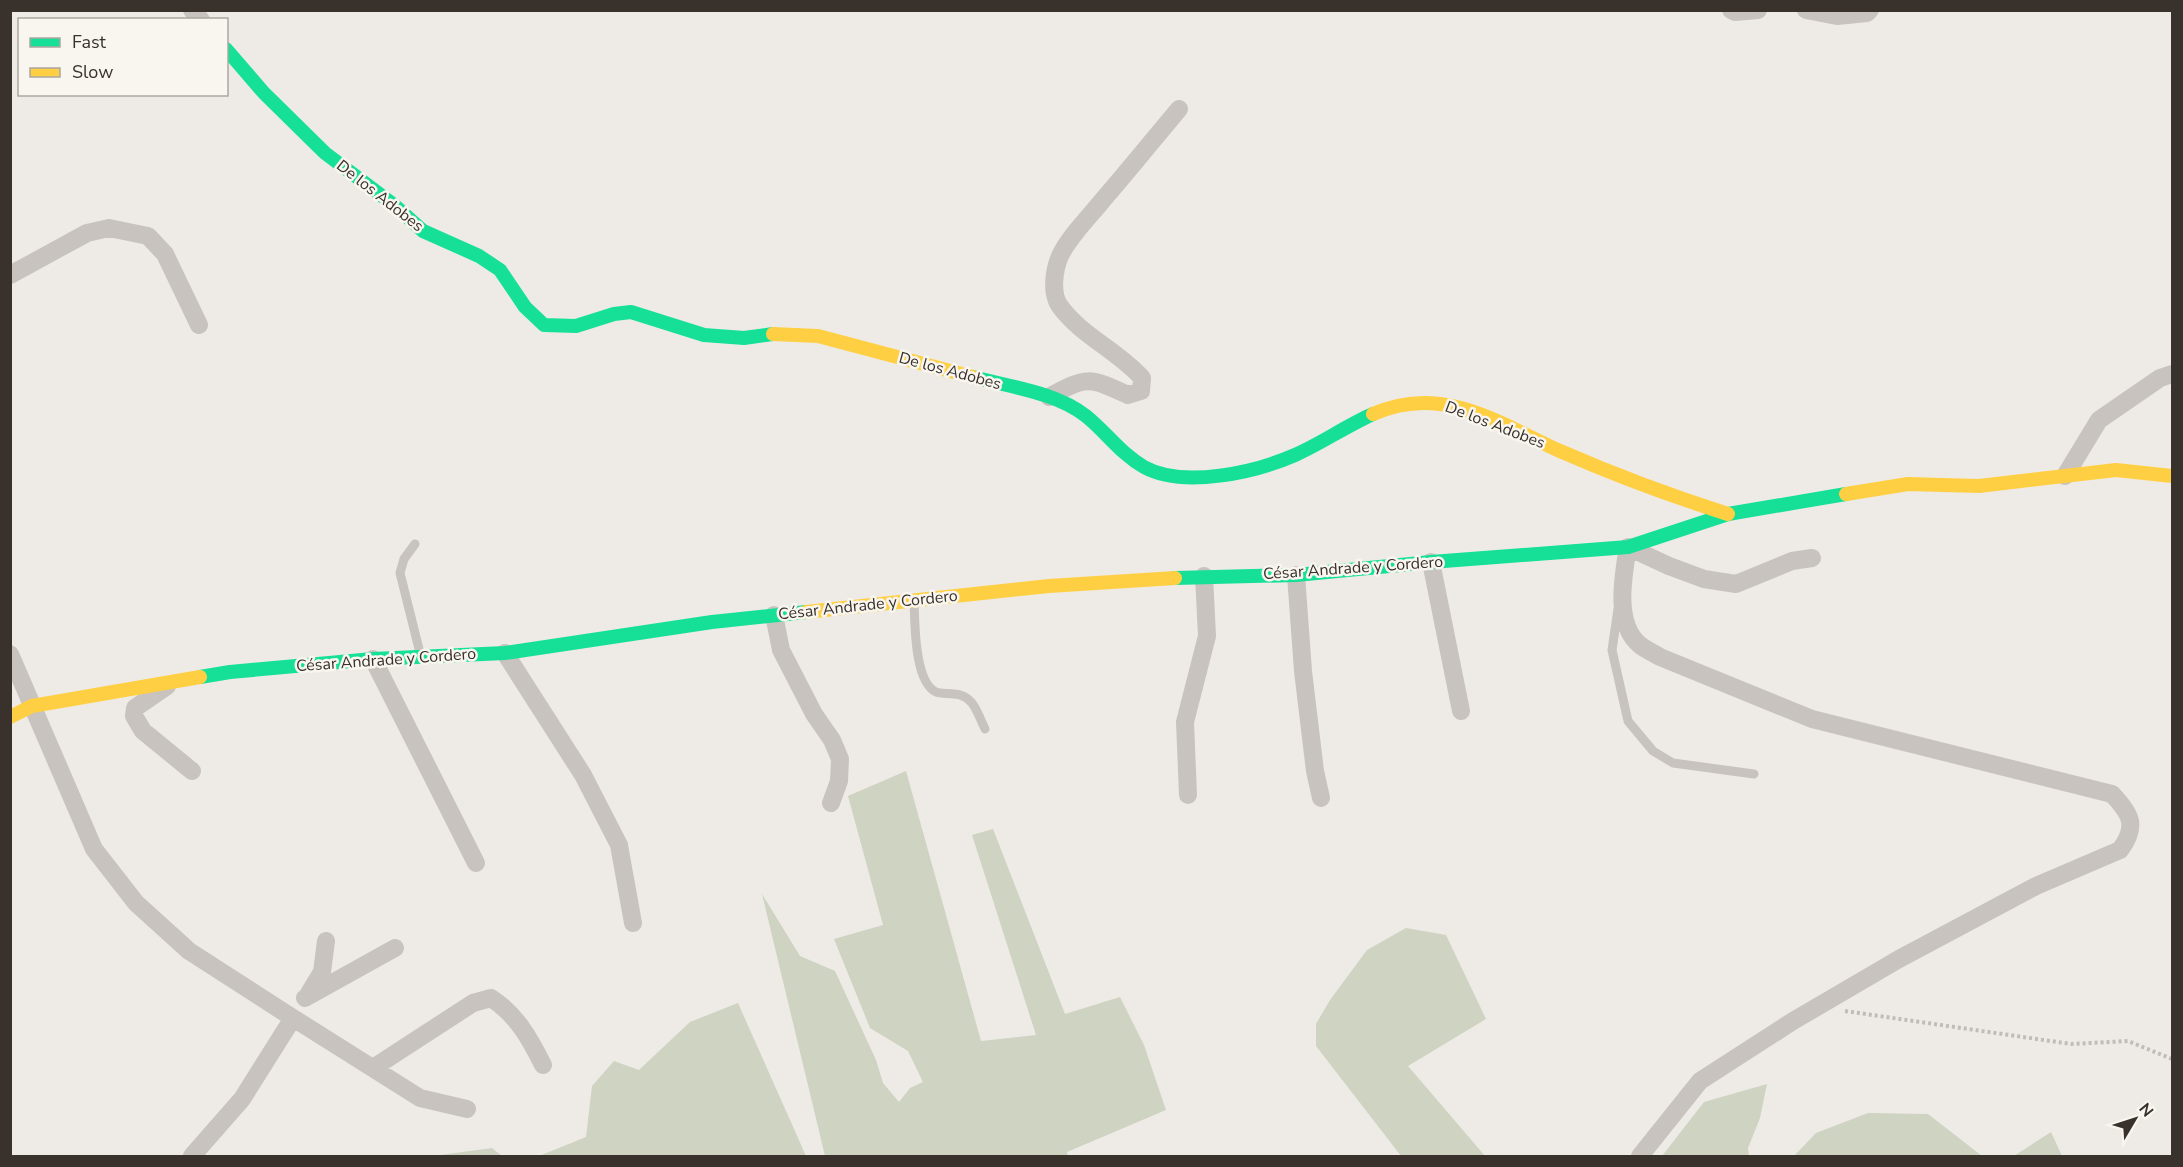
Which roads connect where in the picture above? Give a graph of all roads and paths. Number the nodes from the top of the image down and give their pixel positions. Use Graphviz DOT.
graph roads {
  1 [pos="1731,10"];
  2 [pos="1758,10"];
  3 [pos="1806,10"];
  4 [pos="1870,10"];
  5 [pos="228,51"];
  6 [pos="1179,109"];
  7 [pos="10,275"];
  8 [pos="199,326"];
  9 [pos="2172,374"];
  10 [pos="1049,397"];
  11 [pos="2065,476"];
  12 [pos="2172,476"];
  13 [pos="1728,514"];
  14 [pos="415,544"];
  15 [pos="1628,547"];
  16 [pos="1812,558"];
  17 [pos="1431,562"];
  18 [pos="1296,575"];
  19 [pos="1204,576"];
  20 [pos="1621,589"];
  21 [pos="914,601"];
  22 [pos="774,615"];
  23 [pos="506,653"];
  24 [pos="10,654"];
  25 [pos="421,657"];
  26 [pos="373,658"];
  27 [pos="177,681"];
  28 [pos="32,706"];
  29 [pos="1461,711"];
  30 [pos="10,717"];
  31 [pos="985,729"];
  32 [pos="192,771"];
  33 [pos="1754,774"];
  34 [pos="1188,795"];
  35 [pos="1321,798"];
  36 [pos="831,803"];
  37 [pos="476,863"];
  38 [pos="633,923"];
  39 [pos="326,941"];
  40 [pos="395,948"];
  41 [pos="305,998"];
  42 [pos="1818,1007"];
  43 [pos="286,1014"];
  44 [pos="2172,1059"];
  45 [pos="543,1065"];
  46 [pos="373,1068"];
  47 [pos="467,1109"];
  48 [pos="192,1156"];
  49 [pos="1640,1156"];
  1 -- 2 [label="street"];
  3 -- 4 [label="street"];
  5 -- 10 [label="street, De los Adobes"];
  6 -- 10 [label="street"];
  7 -- 8 [label="street"];
  9 -- 11 [label="street"];
  10 -- 13 [label="street, De los Adobes"];
  11 -- 12 [label="street, César Andrade y Cordero"];
  11 -- 13 [label="street, César Andrade y Cordero"];
  13 -- 15 [label="street, César Andrade y Cordero"];
  14 -- 25 [label="lane"];
  15 -- 16 [label="street"];
  15 -- 17 [label="street, César Andrade y Cordero"];
  15 -- 20 [label="street"];
  17 -- 18 [label="street, César Andrade y Cordero"];
  17 -- 29 [label="street"];
  18 -- 19 [label="street, César Andrade y Cordero"];
  18 -- 35 [label="street"];
  19 -- 21 [label="street, César Andrade y Cordero"];
  19 -- 34 [label="street"];
  20 -- 33 [label="lane"];
  20 -- 42 [label="street"];
  21 -- 22 [label="street, César Andrade y Cordero"];
  21 -- 31 [label="lane"];
  22 -- 23 [label="street, César Andrade y Cordero"];
  22 -- 36 [label="street"];
  23 -- 25 [label="street, César Andrade y Cordero"];
  23 -- 38 [label="street"];
  24 -- 28 [label="street"];
  25 -- 26 [label="street, César Andrade y Cordero"];
  26 -- 27 [label="street, César Andrade y Cordero"];
  26 -- 37 [label="street"];
  27 -- 28 [label="street, César Andrade y Cordero"];
  27 -- 32 [label="street"];
  28 -- 30 [label="street, César Andrade y Cordero"];
  28 -- 43 [label="street"];
  39 -- 41 [label="street"];
  40 -- 41 [label="street"];
  41 -- 43 [label="street"];
  42 -- 44 [label="path"];
  42 -- 49 [label="street"];
  43 -- 46 [label="street"];
  43 -- 48 [label="street"];
  45 -- 46 [label="street"];
  46 -- 47 [label="street"];
}
